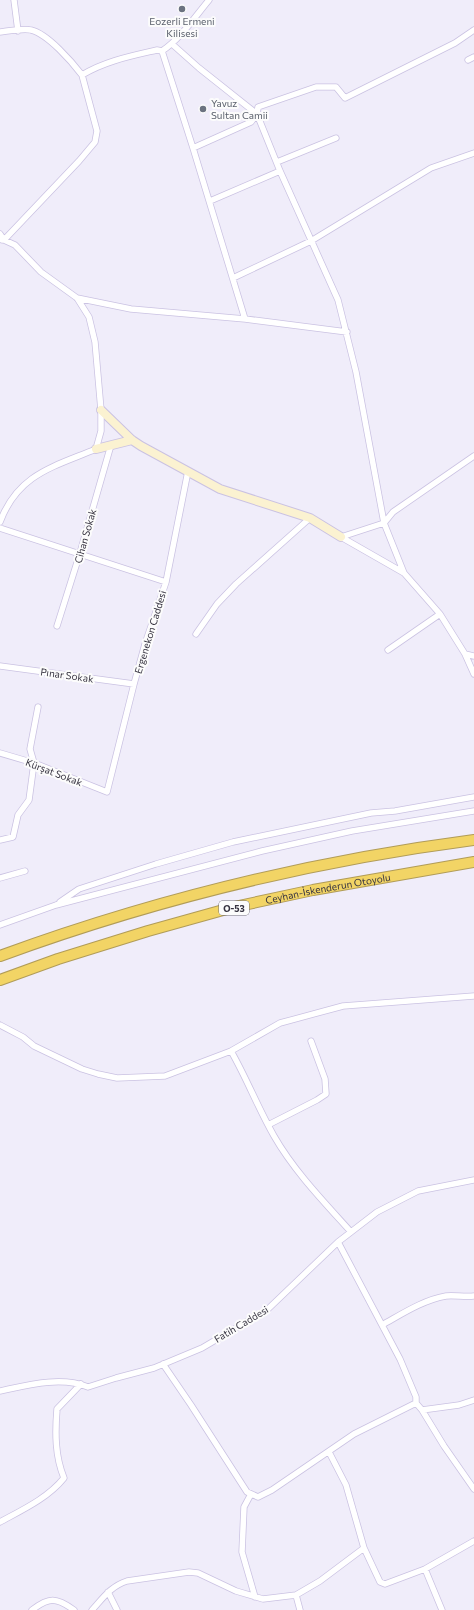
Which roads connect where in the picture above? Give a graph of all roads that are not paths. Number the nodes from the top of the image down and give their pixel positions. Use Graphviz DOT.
graph roads {
  1 [pos="14,0"];
  2 [pos="209,0"];
  3 [pos="474,30"];
  4 [pos="18,31"];
  5 [pos="0,32"];
  6 [pos="172,44"];
  7 [pos="162,51"];
  8 [pos="474,57"];
  9 [pos="468,60"];
  10 [pos="82,75"];
  11 [pos="257,114"];
  12 [pos="336,138"];
  13 [pos="193,148"];
  14 [pos="474,153"];
  15 [pos="277,162"];
  16 [pos="280,170"];
  17 [pos="210,201"];
  18 [pos="0,234"];
  19 [pos="2,240"];
  20 [pos="311,241"];
  21 [pos="233,278"];
  22 [pos="77,298"];
  23 [pos="246,319"];
  24 [pos="347,332"];
  25 [pos="101,410"];
  26 [pos="132,440"];
  27 [pos="111,446"];
  28 [pos="96,450"];
  29 [pos="474,456"];
  30 [pos="188,471"];
  31 [pos="2,512"];
  32 [pos="310,518"];
  33 [pos="0,522"];
  34 [pos="384,523"];
  35 [pos="0,528"];
  36 [pos="341,537"];
  37 [pos="80,553"];
  38 [pos="404,573"];
  39 [pos="166,582"];
  40 [pos="440,614"];
  41 [pos="57,626"];
  42 [pos="196,634"];
  43 [pos="388,650"];
  44 [pos="465,654"];
  45 [pos="474,656"];
  46 [pos="0,666"];
  47 [pos="474,674"];
  48 [pos="134,684"];
  49 [pos="38,707"];
  50 [pos="0,753"];
  51 [pos="34,763"];
  52 [pos="107,792"];
  53 [pos="474,797"];
  54 [pos="474,811"];
  55 [pos="0,840"];
  56 [pos="474,840"];
  57 [pos="474,862"];
  58 [pos="25,871"];
  59 [pos="0,878"];
  60 [pos="56,905"];
  61 [pos="0,925"];
  62 [pos="0,956"];
  63 [pos="0,980"];
  64 [pos="474,996"];
  65 [pos="0,1025"];
  66 [pos="311,1041"];
  67 [pos="231,1051"];
  68 [pos="268,1125"];
  69 [pos="474,1180"];
  70 [pos="351,1232"];
  71 [pos="338,1242"];
  72 [pos="474,1296"];
  73 [pos="382,1325"];
  74 [pos="163,1364"];
  75 [pos="81,1384"];
  76 [pos="0,1390"];
  77 [pos="474,1400"];
  78 [pos="416,1403"];
  79 [pos="422,1410"];
  80 [pos="330,1452"];
  81 [pos="474,1489"];
  82 [pos="251,1494"];
  83 [pos="0,1522"];
  84 [pos="474,1541"];
  85 [pos="364,1548"];
  86 [pos="426,1569"];
  87 [pos="108,1592"];
  88 [pos="296,1595"];
  89 [pos="255,1597"];
  90 [pos="32,1610"];
  91 [pos="74,1610"];
  92 [pos="92,1610"];
  93 [pos="117,1610"];
  94 [pos="300,1610"];
  95 [pos="442,1610"];
  1 -- 4 [label="street"];
  2 -- 6 [label="street"];
  3 -- 11 [label="street"];
  4 -- 5 [label="street"];
  4 -- 10 [label="street"];
  6 -- 7 [label="street"];
  6 -- 11 [label="street"];
  7 -- 10 [label="street"];
  7 -- 13 [label="street"];
  8 -- 9 [label="street"];
  10 -- 19 [label="street"];
  11 -- 13 [label="street"];
  11 -- 15 [label="street"];
  12 -- 15 [label="street"];
  13 -- 17 [label="street"];
  14 -- 20 [label="street"];
  15 -- 16 [label="street"];
  16 -- 17 [label="street"];
  16 -- 20 [label="street"];
  17 -- 21 [label="street"];
  18 -- 19 [label="street"];
  19 -- 22 [label="street"];
  20 -- 21 [label="street"];
  20 -- 24 [label="street"];
  21 -- 23 [label="street"];
  22 -- 23 [label="street"];
  22 -- 25 [label="street"];
  23 -- 24 [label="street"];
  24 -- 34 [label="street"];
  25 -- 26 [label="street"];
  25 -- 28 [label="street"];
  26 -- 27 [label="street"];
  26 -- 30 [label="street"];
  27 -- 28 [label="street"];
  27 -- 37 [label="street, Cihan Sokak"];
  28 -- 31 [label="street"];
  29 -- 34 [label="street"];
  30 -- 32 [label="street"];
  30 -- 39 [label="street, Ergenekon Caddesi"];
  31 -- 33 [label="street"];
  32 -- 36 [label="street"];
  32 -- 42 [label="street"];
  34 -- 36 [label="street"];
  34 -- 38 [label="street"];
  35 -- 37 [label="street"];
  36 -- 38 [label="street"];
  37 -- 39 [label="street"];
  37 -- 41 [label="street, Cihan Sokak"];
  38 -- 40 [label="street"];
  39 -- 48 [label="street, Ergenekon Caddesi"];
  40 -- 43 [label="street"];
  40 -- 44 [label="street"];
  44 -- 45 [label="street"];
  44 -- 47 [label="street"];
  46 -- 48 [label="street, Pınar Sokak"];
  48 -- 52 [label="street, Ergenekon Caddesi"];
  49 -- 51 [label="street"];
  50 -- 51 [label="street, Kürşat Sokak"];
  51 -- 52 [label="street, Kürşat Sokak"];
  51 -- 55 [label="street"];
  53 -- 60 [label="street"];
  54 -- 60 [label="street"];
  56 -- 62 [label="highway, O-53"];
  57 -- 63 [label="highway, Ceyhan-İskenderun Otoyolu / O-53"];
  58 -- 59 [label="street"];
  60 -- 61 [label="street"];
  64 -- 67 [label="street"];
  65 -- 67 [label="street"];
  66 -- 68 [label="street"];
  67 -- 68 [label="street"];
  68 -- 70 [label="street"];
  69 -- 70 [label="street, Fatih Caddesi"];
  70 -- 71 [label="street, Fatih Caddesi"];
  71 -- 73 [label="street"];
  71 -- 74 [label="street, Fatih Caddesi"];
  72 -- 73 [label="street"];
  73 -- 78 [label="street"];
  74 -- 75 [label="street, Fatih Caddesi"];
  74 -- 82 [label="street"];
  75 -- 76 [label="street, Fatih Caddesi"];
  75 -- 83 [label="street"];
  77 -- 79 [label="street"];
  78 -- 79 [label="street"];
  78 -- 80 [label="street"];
  79 -- 81 [label="street"];
  80 -- 82 [label="street"];
  80 -- 85 [label="street"];
  82 -- 89 [label="street"];
  84 -- 86 [label="street"];
  85 -- 86 [label="street"];
  85 -- 88 [label="street"];
  86 -- 95 [label="street"];
  87 -- 89 [label="street"];
  87 -- 92 [label="street"];
  87 -- 93 [label="street"];
  88 -- 89 [label="street"];
  88 -- 94 [label="street"];
  90 -- 91 [label="street"];
}
